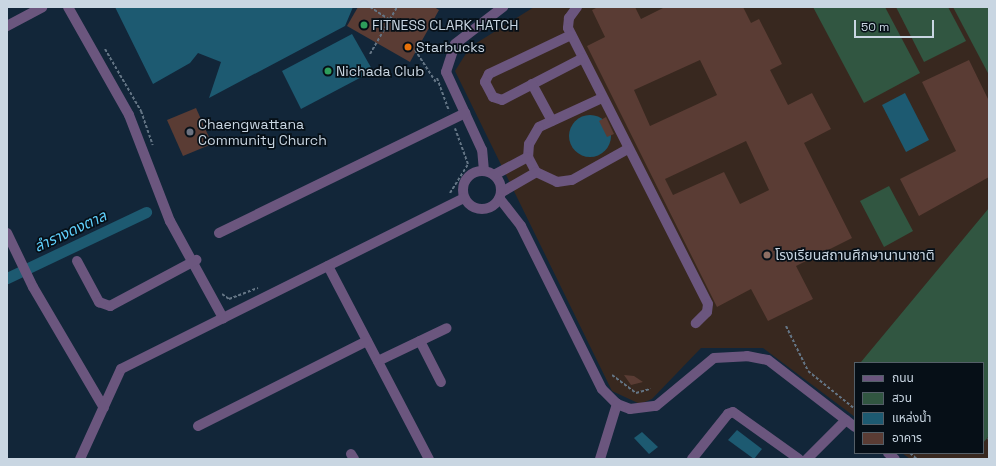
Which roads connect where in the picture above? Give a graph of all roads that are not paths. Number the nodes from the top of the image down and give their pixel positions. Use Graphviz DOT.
graph roads {
  1 [pos="42,7"];
  2 [pos="68,7"];
  3 [pos="503,7"];
  4 [pos="577,7"];
  5 [pos="7,26"];
  6 [pos="572,35"];
  7 [pos="583,58"];
  8 [pos="532,84"];
  9 [pos="602,98"];
  10 [pos="465,113"];
  11 [pos="552,121"];
  12 [pos="628,149"];
  13 [pos="528,157"];
  14 [pos="536,172"];
  15 [pos="489,173"];
  16 [pos="501,196"];
  17 [pos="464,198"];
  18 [pos="7,233"];
  19 [pos="219,233"];
  20 [pos="77,261"];
  21 [pos="194,261"];
  22 [pos="328,266"];
  23 [pos="224,318"];
  24 [pos="696,323"];
  25 [pos="447,328"];
  26 [pos="368,341"];
  27 [pos="420,341"];
  28 [pos="378,361"];
  29 [pos="441,382"];
  30 [pos="617,404"];
  31 [pos="104,408"];
  32 [pos="846,420"];
  33 [pos="198,426"];
  34 [pos="854,426"];
  35 [pos="80,459"];
  36 [pos="429,459"];
  37 [pos="600,459"];
  38 [pos="692,459"];
  39 [pos="799,459"];
  40 [pos="807,459"];
  1 -- 5 [label="street"];
  2 -- 21 [label="street"];
  3 -- 10 [label="street"];
  4 -- 6 [label="street"];
  6 -- 7 [label="street"];
  6 -- 8 [label="street"];
  7 -- 8 [label="street"];
  7 -- 9 [label="street"];
  8 -- 11 [label="street"];
  9 -- 11 [label="street"];
  9 -- 12 [label="street"];
  10 -- 15 [label="street"];
  10 -- 19 [label="street"];
  11 -- 13 [label="street"];
  12 -- 14 [label="street"];
  12 -- 24 [label="street"];
  13 -- 14 [label="street"];
  13 -- 15 [label="street"];
  14 -- 16 [label="street"];
  15 -- 16 [label="street"];
  15 -- 17 [label="street"];
  16 -- 17 [label="street"];
  16 -- 30 [label="street"];
  17 -- 22 [label="street"];
  18 -- 31 [label="street"];
  20 -- 21 [label="street"];
  21 -- 23 [label="street"];
  22 -- 23 [label="street"];
  22 -- 26 [label="street"];
  23 -- 31 [label="street"];
  25 -- 27 [label="street"];
  26 -- 28 [label="street"];
  26 -- 33 [label="street"];
  27 -- 28 [label="street"];
  27 -- 29 [label="street"];
  28 -- 36 [label="street"];
  30 -- 32 [label="street"];
  30 -- 37 [label="street"];
  31 -- 35 [label="street"];
  32 -- 34 [label="street"];
  32 -- 40 [label="street"];
  38 -- 39 [label="street"];
}
